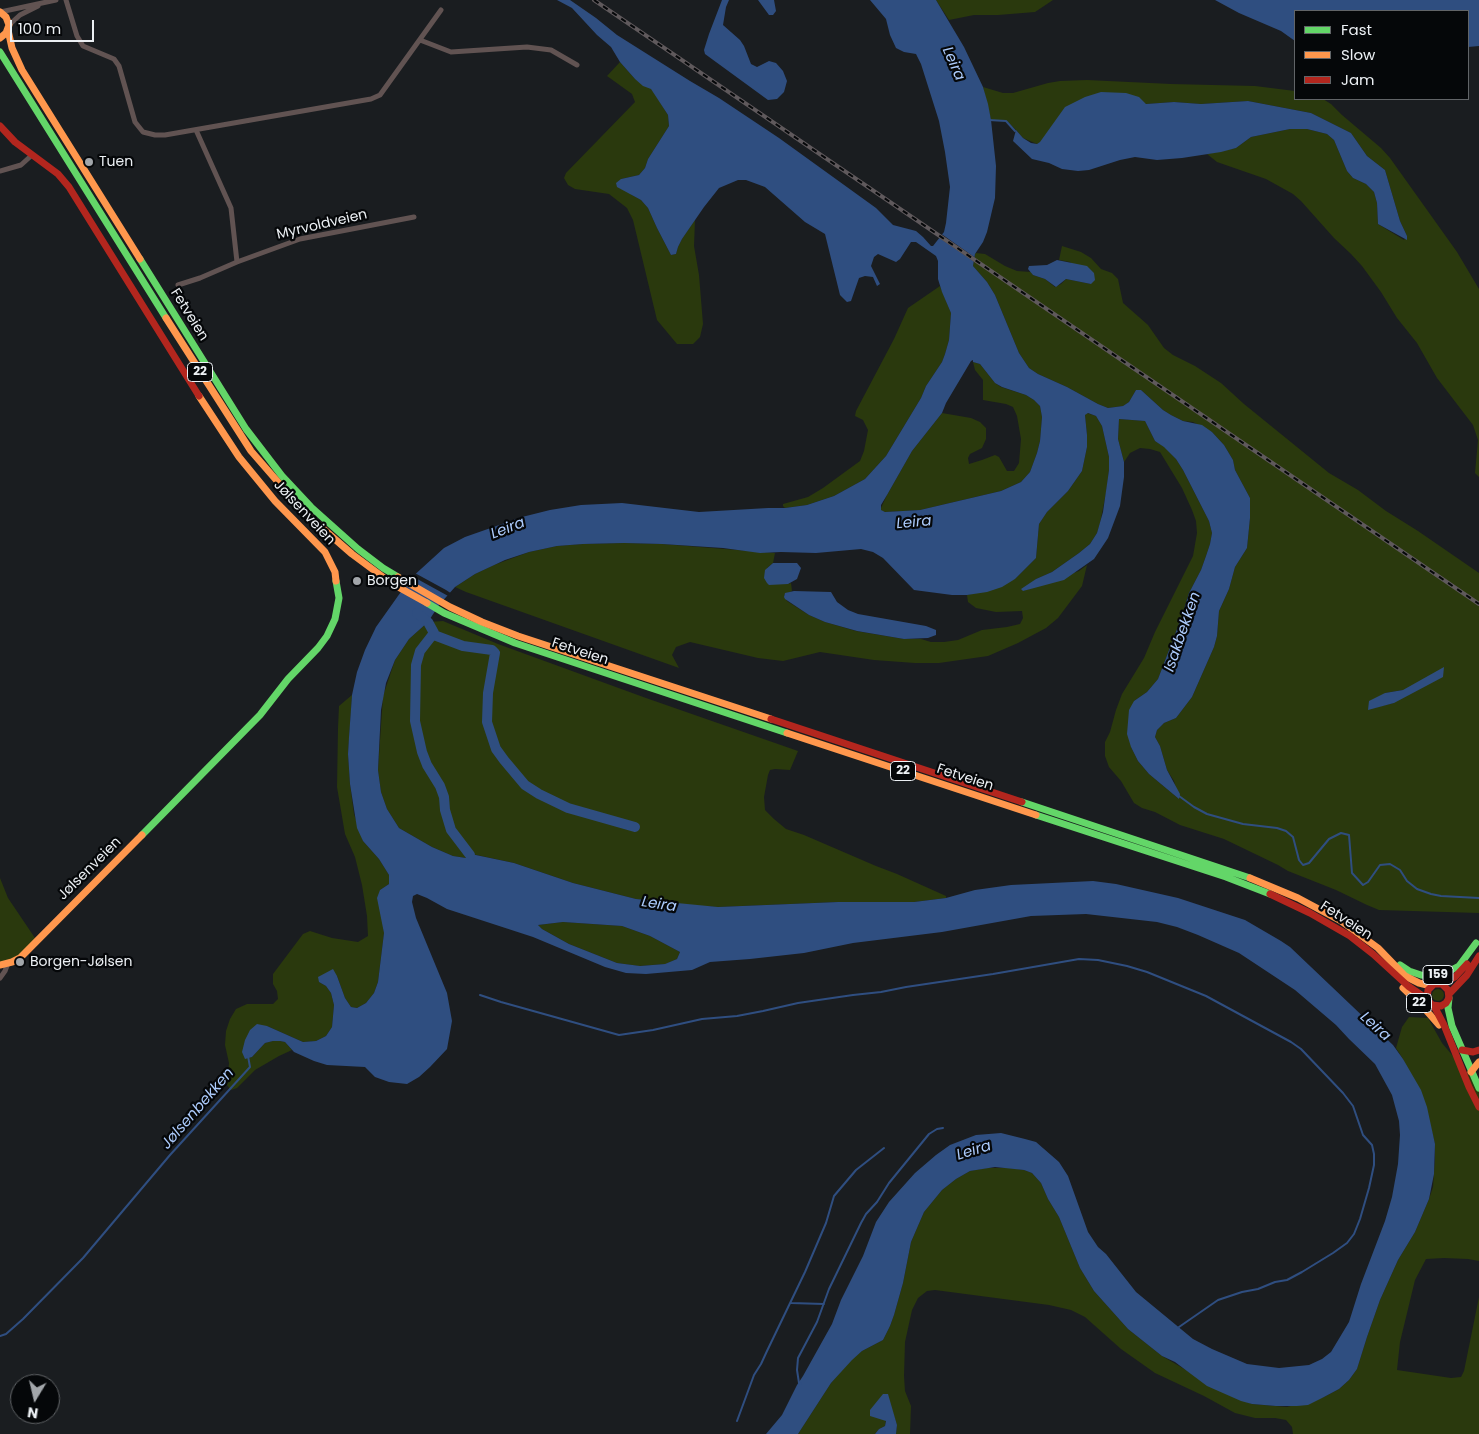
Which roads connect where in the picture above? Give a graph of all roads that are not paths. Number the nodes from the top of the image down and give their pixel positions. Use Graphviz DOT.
graph roads {
  1 [pos="56,0"];
  2 [pos="66,0"];
  3 [pos="48,2"];
  4 [pos="441,10"];
  5 [pos="0,12"];
  6 [pos="8,27"];
  7 [pos="0,38"];
  8 [pos="420,40"];
  9 [pos="0,52"];
  10 [pos="577,65"];
  11 [pos="0,126"];
  12 [pos="196,130"];
  13 [pos="32,155"];
  14 [pos="0,171"];
  15 [pos="414,217"];
  16 [pos="237,262"];
  17 [pos="178,285"];
  18 [pos="1479,934"];
  19 [pos="1476,943"];
  20 [pos="1479,956"];
  21 [pos="1387,962"];
  22 [pos="6,963"];
  23 [pos="0,978"];
  24 [pos="1442,984"];
  25 [pos="1431,986"];
  26 [pos="1449,996"];
  27 [pos="1427,999"];
  28 [pos="1434,1006"];
  29 [pos="1451,1045"];
  30 [pos="1462,1050"];
  31 [pos="1479,1050"];
  32 [pos="1479,1062"];
  33 [pos="1471,1072"];
  34 [pos="1479,1088"];
  35 [pos="1479,1107"];
  1 -- 3 [label="street"];
  2 -- 12 [label="street"];
  3 -- 5 [label="street"];
  3 -- 6 [label="street"];
  4 -- 8 [label="street"];
  5 -- 6 [label="main road, 22"];
  6 -- 7 [label="main road"];
  6 -- 21 [label="main road, Fetveien / 22"];
  8 -- 10 [label="street"];
  8 -- 12 [label="street"];
  9 -- 21 [label="main road, Fetveien / 22"];
  11 -- 13 [label="main road, Jølsenveien"];
  12 -- 16 [label="street"];
  13 -- 14 [label="street"];
  13 -- 22 [label="main road, Jølsenveien"];
  15 -- 16 [label="street, Myrvoldveien"];
  16 -- 17 [label="street, Myrvoldveien"];
  18 -- 19 [label="main road, 159"];
  19 -- 21 [label="main road, 159"];
  19 -- 24 [label="main road, 159"];
  20 -- 26 [label="main road, 159"];
  21 -- 25 [label="main road, Fetveien / 22"];
  21 -- 27 [label="main road, Fetveien / 22"];
  21 -- 29 [label="main road, 22"];
  22 -- 23 [label="street, Jølsenveien"];
  24 -- 25 [label="main road, 22"];
  24 -- 26 [label="main road, 22"];
  25 -- 27 [label="main road, 22"];
  26 -- 28 [label="main road, 22"];
  26 -- 30 [label="main road, 22"];
  27 -- 28 [label="main road, 22"];
  28 -- 29 [label="main road, 22"];
  29 -- 35 [label="main road, 22"];
  30 -- 31 [label="main road"];
  30 -- 33 [label="main road, 22"];
  32 -- 33 [label="main road"];
  33 -- 34 [label="main road, 22"];
}
